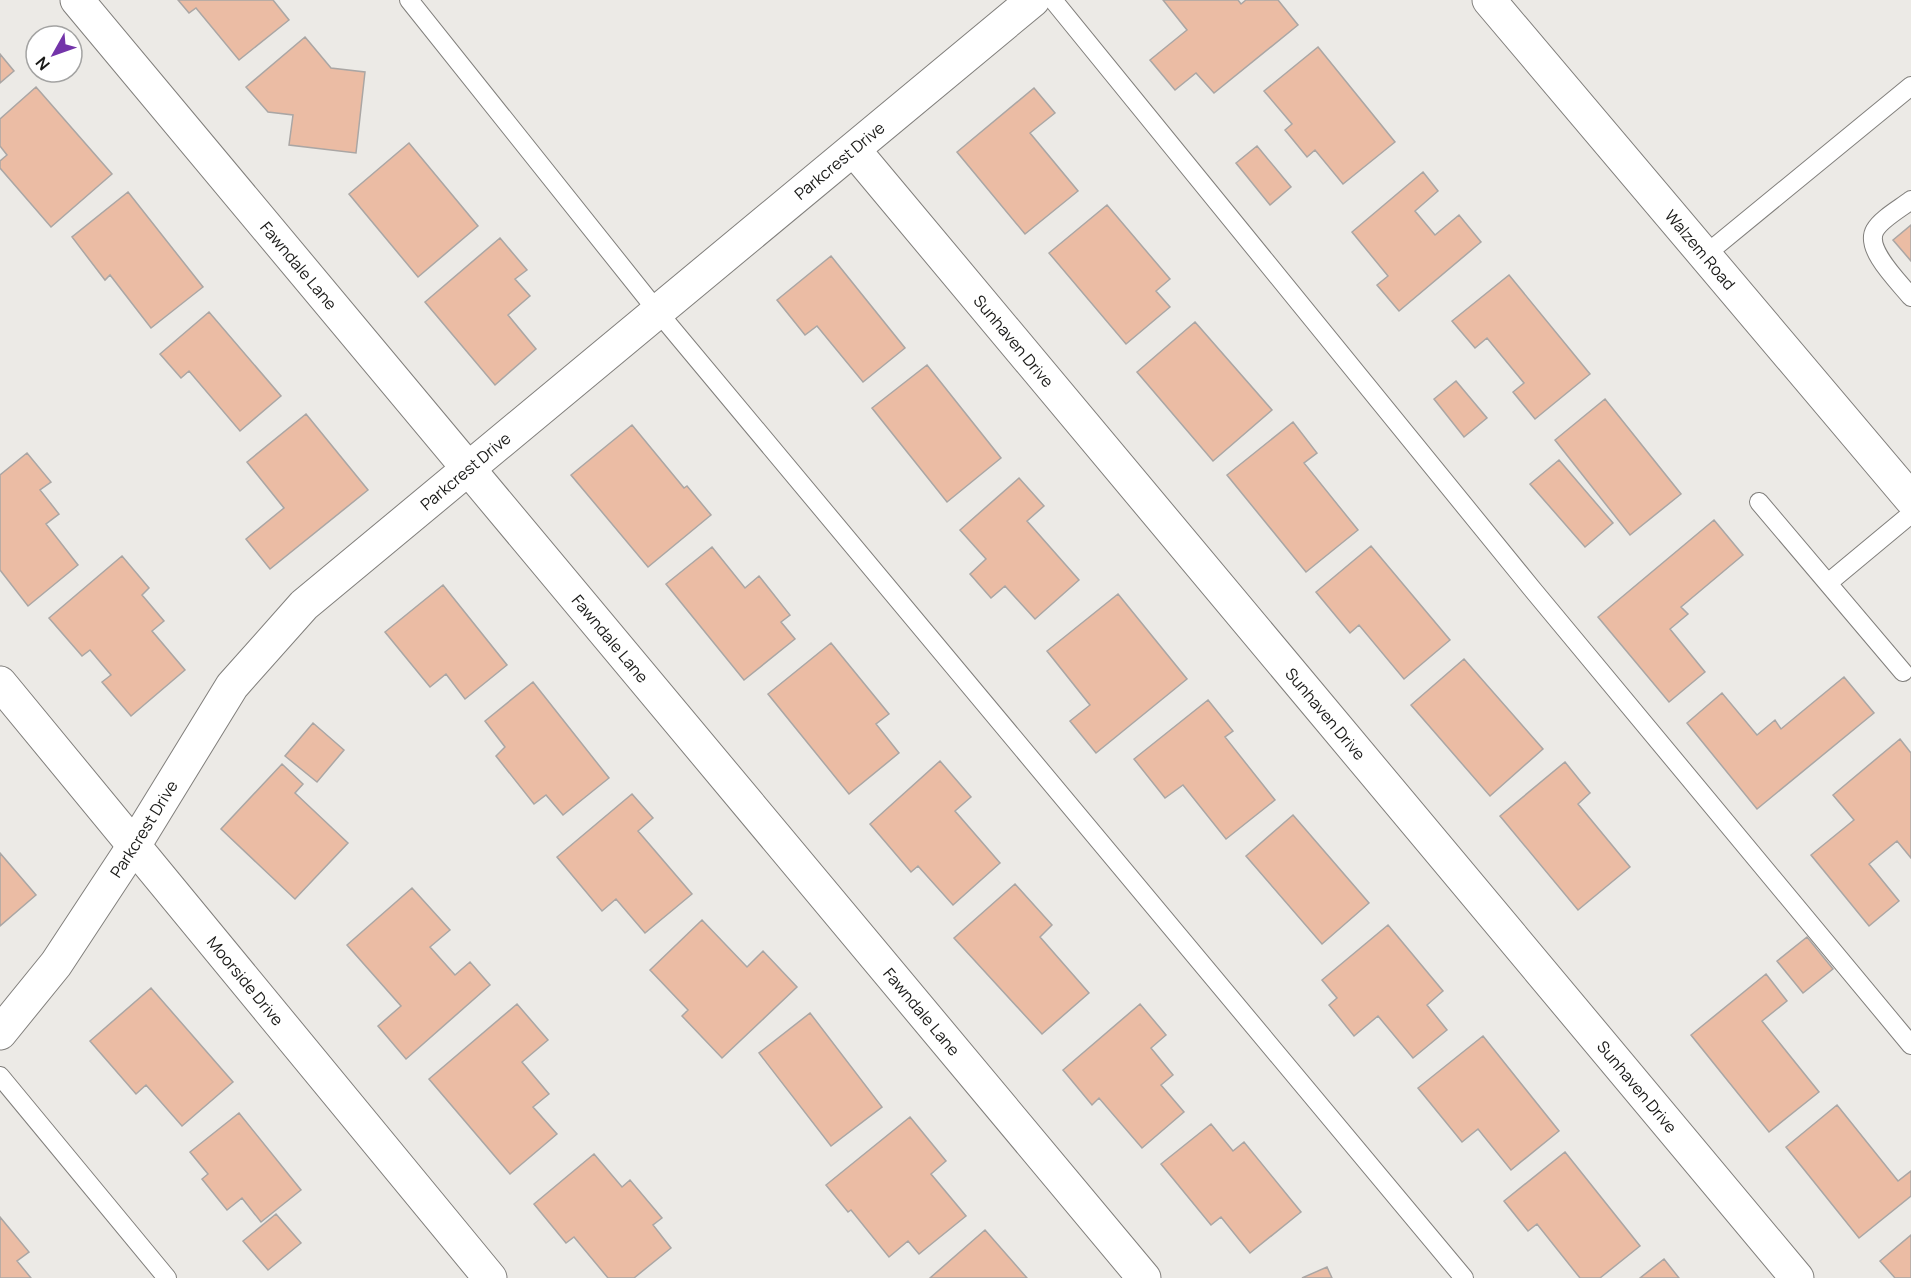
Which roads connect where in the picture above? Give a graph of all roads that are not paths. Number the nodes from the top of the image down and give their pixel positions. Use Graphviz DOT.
graph roads {
  1 [pos="78,0"];
  2 [pos="409,0"];
  3 [pos="1033,0"];
  4 [pos="1053,0"];
  5 [pos="1489,0"];
  6 [pos="1909,90"];
  7 [pos="854,150"];
  8 [pos="1911,200"];
  9 [pos="1705,255"];
  10 [pos="1911,297"];
  11 [pos="658,312"];
  12 [pos="469,469"];
  13 [pos="1911,499"];
  14 [pos="1759,502"];
  15 [pos="1911,514"];
  16 [pos="1828,583"];
  17 [pos="1903,672"];
  18 [pos="0,683"];
  19 [pos="135,844"];
  20 [pos="0,1033"];
  21 [pos="1911,1045"];
  22 [pos="0,1076"];
  23 [pos="167,1278"];
  24 [pos="490,1278"];
  25 [pos="1144,1278"];
  26 [pos="1464,1278"];
  27 [pos="1797,1278"];
  1 -- 12 [label="street, Fawndale Lane"];
  2 -- 11 [label="lane"];
  3 -- 7 [label="street, Parkcrest Drive"];
  4 -- 21 [label="lane"];
  5 -- 9 [label="street, Walzem Road"];
  6 -- 9 [label="lane"];
  7 -- 11 [label="street, Parkcrest Drive"];
  7 -- 27 [label="street, Sunhaven Drive"];
  8 -- 10 [label="lane"];
  9 -- 13 [label="street, Walzem Road"];
  11 -- 12 [label="street, Parkcrest Drive"];
  11 -- 26 [label="lane"];
  12 -- 19 [label="street, Parkcrest Drive"];
  12 -- 25 [label="street, Fawndale Lane"];
  14 -- 16 [label="lane"];
  15 -- 16 [label="lane"];
  16 -- 17 [label="lane"];
  18 -- 19 [label="street, Moorside Drive"];
  19 -- 20 [label="street, Parkcrest Drive"];
  19 -- 24 [label="street, Moorside Drive"];
  22 -- 23 [label="lane"];
}
